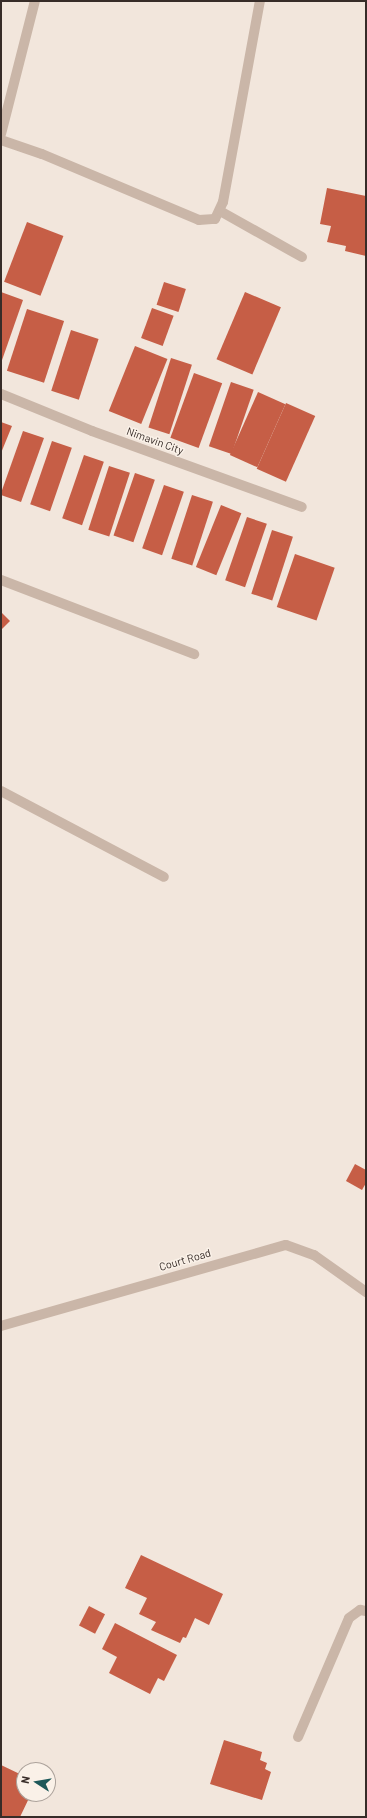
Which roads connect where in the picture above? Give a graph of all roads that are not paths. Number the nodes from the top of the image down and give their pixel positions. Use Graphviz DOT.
graph roads {
  1 [pos="35,1"];
  2 [pos="260,1"];
  3 [pos="1,134"];
  4 [pos="1,140"];
  5 [pos="220,212"];
  6 [pos="302,257"];
  7 [pos="1,394"];
  8 [pos="302,507"];
  9 [pos="1,580"];
  10 [pos="194,654"];
  11 [pos="1,791"];
  12 [pos="164,876"];
  13 [pos="366,1292"];
  14 [pos="1,1326"];
  15 [pos="366,1611"];
  16 [pos="298,1737"];
  1 -- 3 [label="street"];
  2 -- 5 [label="street"];
  4 -- 5 [label="street"];
  5 -- 6 [label="street"];
  7 -- 8 [label="street, Nimavin City"];
  9 -- 10 [label="street"];
  11 -- 12 [label="street"];
  13 -- 14 [label="street, Court Road"];
  15 -- 16 [label="street"];
}
